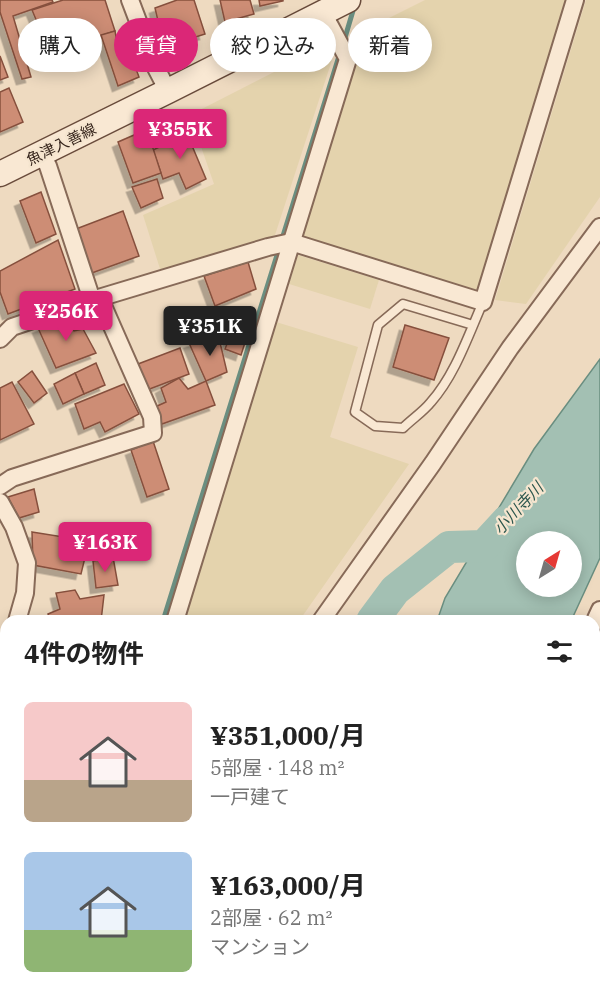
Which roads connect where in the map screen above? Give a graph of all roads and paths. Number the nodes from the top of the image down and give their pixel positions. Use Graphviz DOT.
graph roads {
  1 [pos="130,0"];
  2 [pos="348,0"];
  3 [pos="576,0"];
  4 [pos="322,13"];
  5 [pos="168,91"];
  6 [pos="41,153"];
  7 [pos="0,174"];
  8 [pos="600,227"];
  9 [pos="291,242"];
  10 [pos="92,300"];
  11 [pos="483,302"];
  12 [pos="473,325"];
  13 [pos="0,339"];
  14 [pos="0,486"];
  15 [pos="0,502"];
  16 [pos="19,615"];
  17 [pos="177,615"];
  18 [pos="325,615"];
  1 -- 5 [label="street"];
  2 -- 4 [label="main road, 魚津入善線"];
  3 -- 11 [label="street"];
  4 -- 5 [label="main road, 魚津入善線"];
  4 -- 9 [label="street"];
  5 -- 6 [label="main road, 魚津入善線"];
  6 -- 7 [label="main road, 魚津入善線"];
  6 -- 10 [label="street"];
  8 -- 18 [label="street"];
  9 -- 10 [label="street"];
  9 -- 11 [label="street"];
  9 -- 17 [label="street"];
  10 -- 13 [label="street"];
  10 -- 14 [label="street"];
  11 -- 12 [label="lane"];
  12 -- 12 [label="lane"];
  15 -- 16 [label="street"];
}
